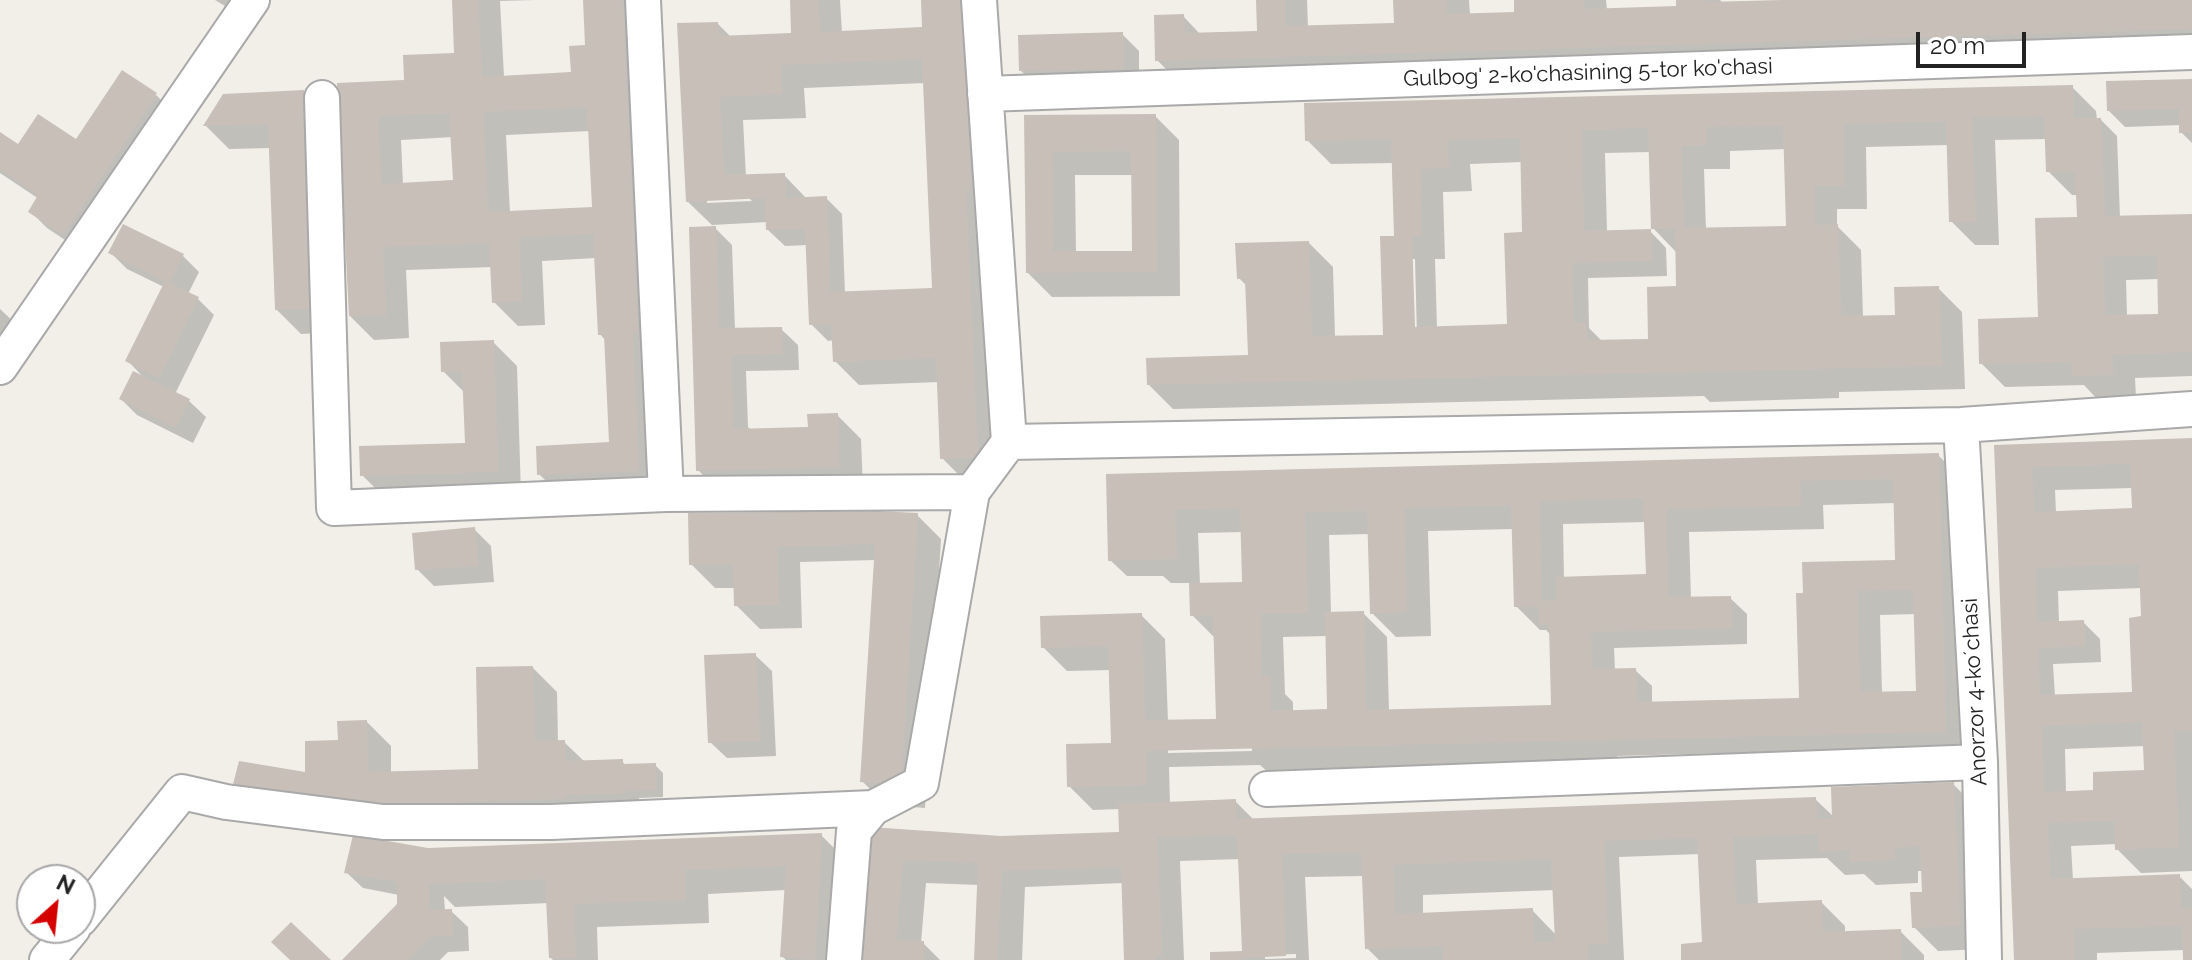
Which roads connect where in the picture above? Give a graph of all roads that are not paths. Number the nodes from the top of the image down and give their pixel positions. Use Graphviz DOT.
graph roads {
  1 [pos="252,0"];
  2 [pos="643,0"];
  3 [pos="979,0"];
  4 [pos="2192,52"];
  5 [pos="985,94"];
  6 [pos="322,98"];
  7 [pos="0,367"];
  8 [pos="2192,409"];
  9 [pos="1961,425"];
  10 [pos="1009,442"];
  11 [pos="972,492"];
  12 [pos="666,494"];
  13 [pos="1980,762"];
  14 [pos="1267,789"];
  15 [pos="873,808"];
  16 [pos="96,899"];
  17 [pos="60,944"];
  18 [pos="47,960"];
  19 [pos="844,960"];
  20 [pos="1984,960"];
  1 -- 7 [label="street"];
  2 -- 12 [label="street"];
  3 -- 5 [label="street"];
  4 -- 5 [label="street, Gulbog' 2-ko'chasining 5-tor ko'chasi"];
  5 -- 10 [label="street"];
  6 -- 12 [label="street"];
  8 -- 9 [label="street"];
  9 -- 10 [label="street"];
  9 -- 13 [label="street, Аnorzor 4-koʼchasi"];
  10 -- 11 [label="street"];
  11 -- 12 [label="street"];
  11 -- 15 [label="street"];
  13 -- 14 [label="street"];
  13 -- 20 [label="street, Аnorzor 4-koʼchasi"];
  15 -- 16 [label="street"];
  15 -- 19 [label="street"];
  17 -- 18 [label="street"];
}
